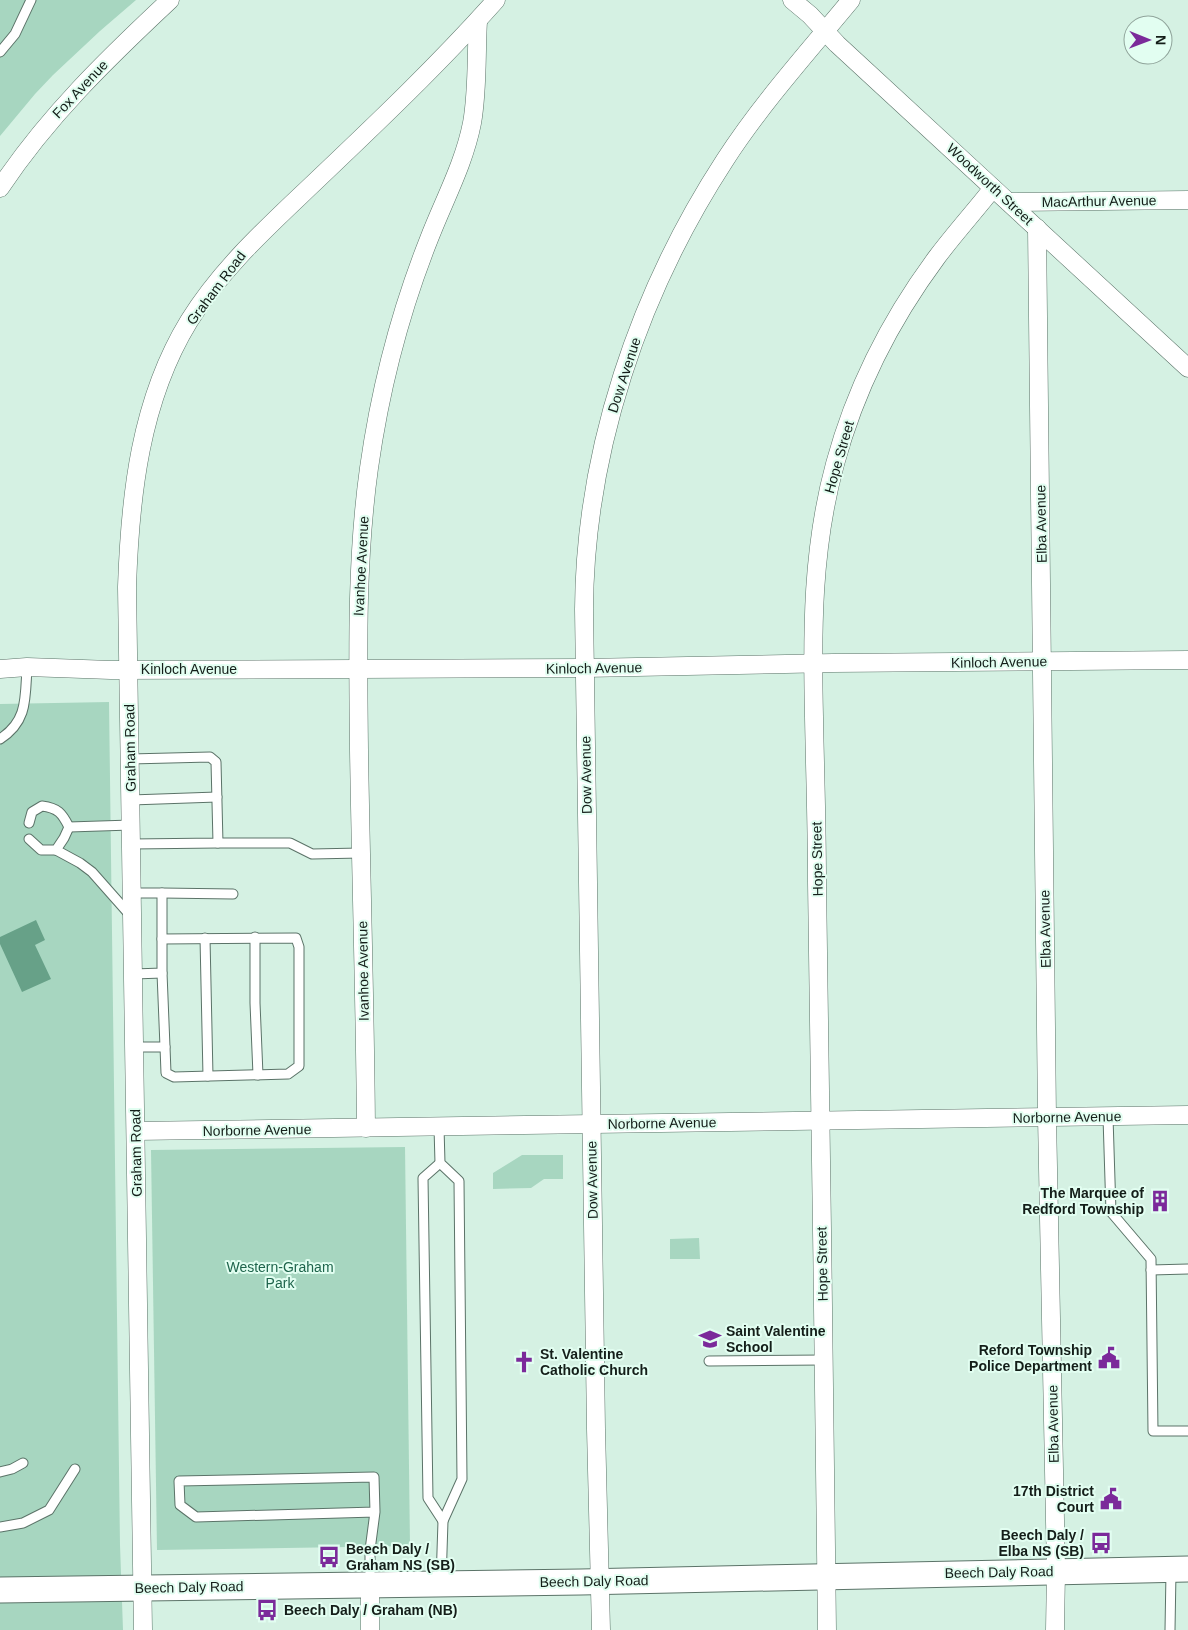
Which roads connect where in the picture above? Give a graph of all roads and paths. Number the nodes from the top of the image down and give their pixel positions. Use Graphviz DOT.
graph roads {
  1 [pos="31,0"];
  2 [pos="170,0"];
  3 [pos="496,0"];
  4 [pos="792,0"];
  5 [pos="851,0"];
  6 [pos="478,21"];
  7 [pos="825,31"];
  8 [pos="0,52"];
  9 [pos="0,188"];
  10 [pos="993,188"];
  11 [pos="1188,200"];
  12 [pos="1009,202"];
  13 [pos="1037,228"];
  14 [pos="1188,368"];
  15 [pos="1188,660"];
  16 [pos="1043,662"];
  17 [pos="813,664"];
  18 [pos="27,667"];
  19 [pos="358,668"];
  20 [pos="584,668"];
  21 [pos="0,669"];
  22 [pos="128,670"];
  23 [pos="0,740"];
  24 [pos="130,758"];
  25 [pos="217,797"];
  26 [pos="131,800"];
  27 [pos="29,823"];
  28 [pos="131,825"];
  29 [pos="69,827"];
  30 [pos="29,839"];
  31 [pos="218,843"];
  32 [pos="132,844"];
  33 [pos="56,850"];
  34 [pos="361,853"];
  35 [pos="132,893"];
  36 [pos="162,893"];
  37 [pos="233,894"];
  38 [pos="133,918"];
  39 [pos="255,937"];
  40 [pos="205,938"];
  41 [pos="162,939"];
  42 [pos="162,973"];
  43 [pos="134,974"];
  44 [pos="135,1047"];
  45 [pos="165,1047"];
  46 [pos="258,1075"];
  47 [pos="208,1076"];
  48 [pos="1188,1116"];
  49 [pos="1108,1117"];
  50 [pos="1047,1118"];
  51 [pos="819,1120"];
  52 [pos="591,1124"];
  53 [pos="439,1127"];
  54 [pos="366,1128"];
  55 [pos="136,1131"];
  56 [pos="440,1163"];
  57 [pos="1188,1269"];
  58 [pos="1151,1270"];
  59 [pos="823,1360"];
  60 [pos="709,1361"];
  61 [pos="1188,1431"];
  62 [pos="23,1463"];
  63 [pos="76,1469"];
  64 [pos="0,1472"];
  65 [pos="375,1512"];
  66 [pos="443,1521"];
  67 [pos="0,1527"];
  68 [pos="1179,1569"];
  69 [pos="1056,1571"];
  70 [pos="827,1577"];
  71 [pos="599,1581"];
  72 [pos="442,1583"];
  73 [pos="370,1584"];
  74 [pos="142,1588"];
  75 [pos="0,1590"];
  76 [pos="143,1630"];
  77 [pos="370,1630"];
  78 [pos="601,1630"];
  79 [pos="827,1630"];
  80 [pos="1055,1630"];
  81 [pos="1170,1630"];
  1 -- 8 [label="lane"];
  2 -- 9 [label="street, Fox Avenue"];
  3 -- 6 [label="street, Graham Road"];
  4 -- 7 [label="street, Woodworth Street"];
  5 -- 7 [label="street, Dow Avenue"];
  6 -- 19 [label="street, Ivanhoe Avenue"];
  6 -- 22 [label="street, Graham Road"];
  7 -- 10 [label="street, Woodworth Street"];
  7 -- 20 [label="street, Dow Avenue"];
  10 -- 12 [label="street, Woodworth Street"];
  10 -- 17 [label="street, Hope Street"];
  11 -- 12 [label="street, MacArthur Avenue"];
  12 -- 13 [label="street, Woodworth Street"];
  13 -- 14 [label="street, Woodworth Street"];
  13 -- 16 [label="street, Elba Avenue"];
  15 -- 16 [label="street, Kinloch Avenue"];
  16 -- 17 [label="street, Kinloch Avenue"];
  16 -- 50 [label="street, Elba Avenue"];
  17 -- 20 [label="street, Kinloch Avenue"];
  17 -- 51 [label="street, Hope Street"];
  18 -- 21 [label="street, Kinloch Avenue"];
  18 -- 22 [label="street, Kinloch Avenue"];
  18 -- 23 [label="lane"];
  19 -- 20 [label="street, Kinloch Avenue"];
  19 -- 22 [label="street, Kinloch Avenue"];
  19 -- 34 [label="street, Ivanhoe Avenue"];
  20 -- 52 [label="street, Dow Avenue"];
  22 -- 24 [label="street, Graham Road"];
  24 -- 25 [label="lane"];
  24 -- 26 [label="street, Graham Road"];
  25 -- 26 [label="lane"];
  25 -- 31 [label="lane"];
  26 -- 28 [label="street, Graham Road"];
  27 -- 29 [label="lane"];
  28 -- 29 [label="lane"];
  28 -- 32 [label="street, Graham Road"];
  29 -- 33 [label="lane"];
  30 -- 33 [label="lane"];
  31 -- 32 [label="lane"];
  31 -- 34 [label="lane"];
  32 -- 35 [label="street, Graham Road"];
  33 -- 38 [label="lane"];
  34 -- 54 [label="street, Ivanhoe Avenue"];
  35 -- 36 [label="lane"];
  35 -- 38 [label="street, Graham Road"];
  36 -- 37 [label="lane"];
  36 -- 41 [label="lane"];
  38 -- 43 [label="street, Graham Road"];
  39 -- 40 [label="lane"];
  39 -- 46 [label="lane"];
  39 -- 46 [label="lane"];
  40 -- 41 [label="lane"];
  40 -- 47 [label="lane"];
  41 -- 42 [label="lane"];
  42 -- 43 [label="lane"];
  42 -- 45 [label="lane"];
  43 -- 44 [label="street, Graham Road"];
  44 -- 45 [label="lane"];
  44 -- 55 [label="street, Graham Road"];
  45 -- 47 [label="lane"];
  46 -- 47 [label="lane"];
  48 -- 49 [label="street, Norborne Avenue"];
  49 -- 50 [label="street, Norborne Avenue"];
  49 -- 58 [label="lane"];
  50 -- 51 [label="street, Norborne Avenue"];
  50 -- 69 [label="street, Elba Avenue"];
  51 -- 52 [label="street, Norborne Avenue"];
  51 -- 59 [label="street, Hope Street"];
  52 -- 53 [label="street, Norborne Avenue"];
  52 -- 71 [label="street, Dow Avenue"];
  53 -- 54 [label="street, Norborne Avenue"];
  53 -- 56 [label="lane"];
  54 -- 55 [label="street, Norborne Avenue"];
  55 -- 74 [label="street, Graham Road"];
  56 -- 66 [label="lane"];
  56 -- 66 [label="lane"];
  57 -- 58 [label="lane"];
  58 -- 61 [label="lane"];
  59 -- 60 [label="lane"];
  59 -- 70 [label="street, Hope Street"];
  62 -- 64 [label="lane"];
  63 -- 67 [label="lane"];
  65 -- 65 [label="lane"];
  65 -- 73 [label="lane"];
  66 -- 72 [label="lane"];
  68 -- 69 [label="main road, Beech Daly Road"];
  68 -- 81 [label="lane"];
  69 -- 70 [label="main road, Beech Daly Road"];
  69 -- 80 [label="street, Elba Avenue"];
  70 -- 71 [label="main road, Beech Daly Road"];
  70 -- 79 [label="street, Hope Street"];
  71 -- 72 [label="main road, Beech Daly Road"];
  71 -- 78 [label="street, Dow Avenue"];
  72 -- 73 [label="main road, Beech Daly Road"];
  73 -- 74 [label="main road, Beech Daly Road"];
  73 -- 77 [label="street"];
  74 -- 75 [label="main road, Beech Daly Road"];
  74 -- 76 [label="street, Graham Road"];
}
